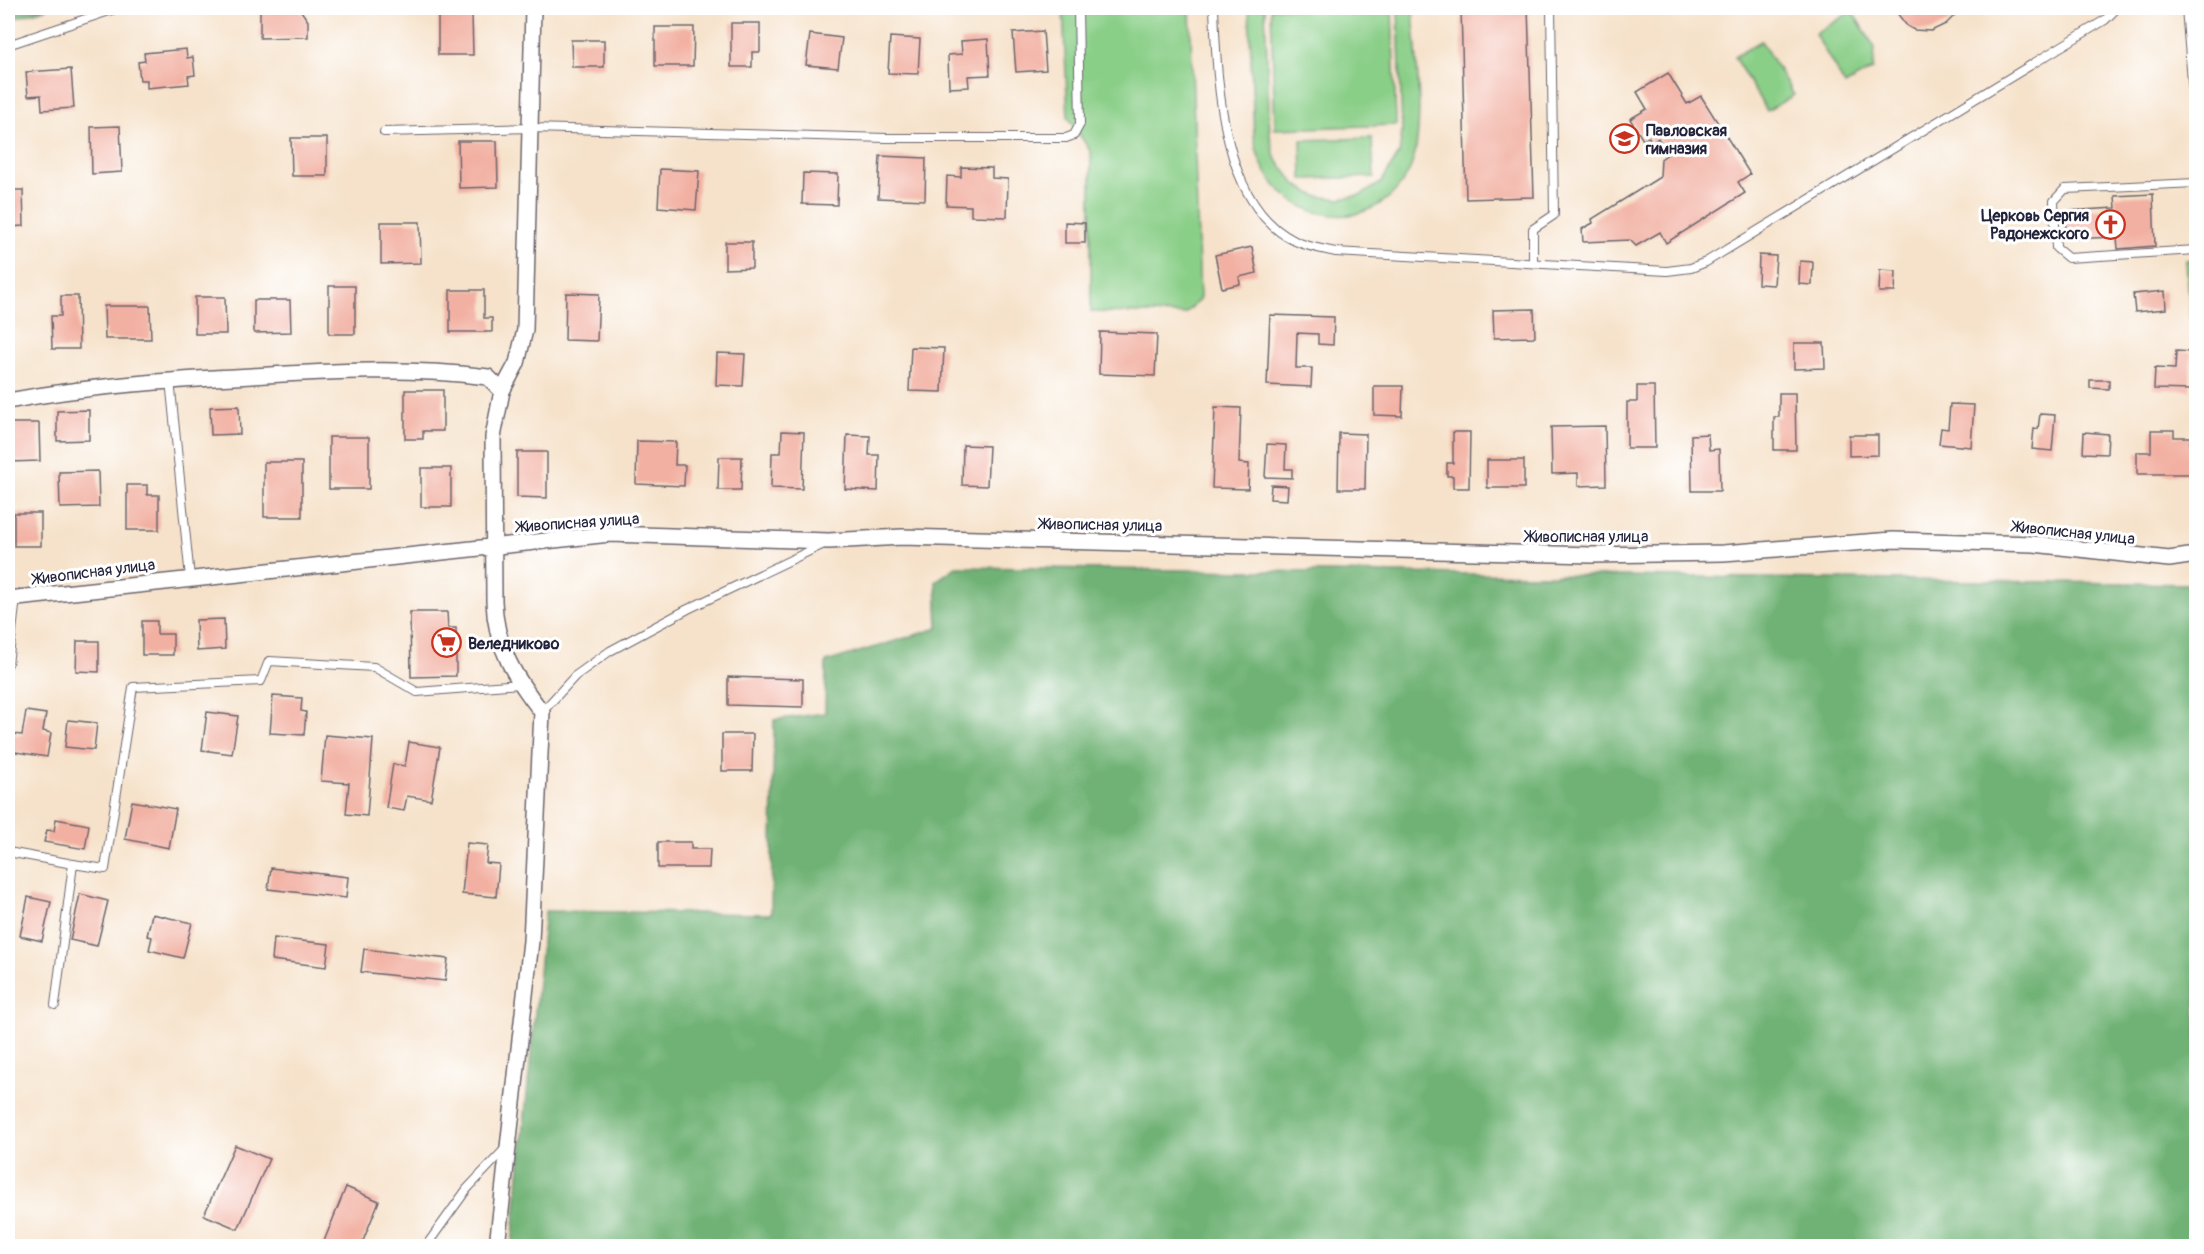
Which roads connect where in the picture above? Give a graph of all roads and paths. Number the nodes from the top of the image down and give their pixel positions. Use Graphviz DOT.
graph roads {
  1 [pos="118,8"];
  2 [pos="533,8"];
  3 [pos="1078,8"];
  4 [pos="1214,8"];
  5 [pos="1551,8"];
  6 [pos="2117,8"];
  7 [pos="2186,8"];
  8 [pos="8,45"];
  9 [pos="532,128"];
  10 [pos="2196,130"];
  11 [pos="384,132"];
  12 [pos="2196,183"];
  13 [pos="2196,250"];
  14 [pos="1533,263"];
  15 [pos="170,380"];
  16 [pos="502,391"];
  17 [pos="8,401"];
  18 [pos="829,541"];
  19 [pos="494,546"];
  20 [pos="2196,555"];
  21 [pos="190,578"];
  22 [pos="12,599"];
  23 [pos="8,664"];
  24 [pos="520,684"];
  25 [pos="542,712"];
  26 [pos="8,852"];
  27 [pos="73,864"];
  28 [pos="55,1005"];
  29 [pos="508,1146"];
  30 [pos="426,1246"];
  31 [pos="497,1246"];
  1 -- 8 [label="lane"];
  2 -- 9 [label="street"];
  3 -- 9 [label="lane"];
  4 -- 14 [label="lane"];
  5 -- 14 [label="lane"];
  6 -- 14 [label="lane"];
  7 -- 10 [label="lane"];
  9 -- 11 [label="lane"];
  9 -- 16 [label="street"];
  12 -- 13 [label="lane"];
  15 -- 16 [label="street"];
  15 -- 17 [label="street"];
  15 -- 21 [label="lane"];
  16 -- 19 [label="street"];
  18 -- 19 [label="street, Живописная улица"];
  18 -- 20 [label="street, Живописная улица"];
  18 -- 25 [label="lane"];
  19 -- 21 [label="street, Живописная улица"];
  19 -- 24 [label="street"];
  21 -- 22 [label="street, Живописная улица"];
  22 -- 23 [label="lane"];
  24 -- 25 [label="street"];
  24 -- 27 [label="lane"];
  25 -- 29 [label="street"];
  26 -- 27 [label="lane"];
  27 -- 28 [label="lane"];
  29 -- 30 [label="lane"];
  29 -- 31 [label="street"];
}
